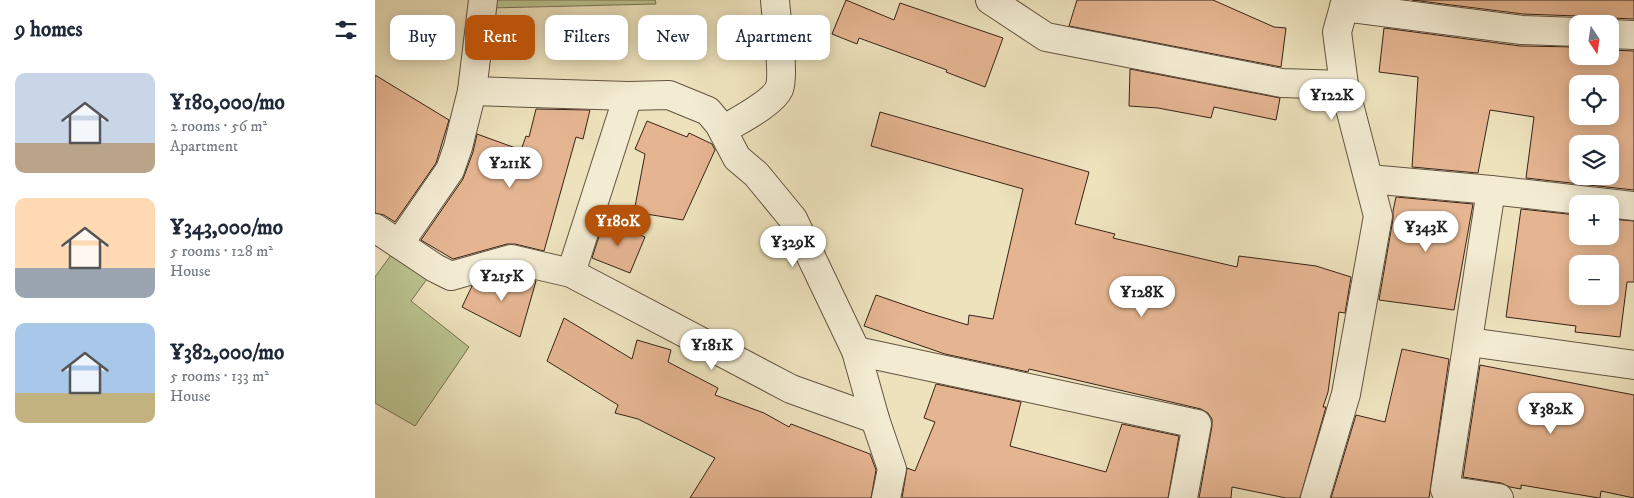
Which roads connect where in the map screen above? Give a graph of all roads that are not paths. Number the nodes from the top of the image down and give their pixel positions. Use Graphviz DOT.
graph roads {
  1 [pos="483,0"];
  2 [pos="775,0"];
  3 [pos="990,0"];
  4 [pos="1345,4"];
  5 [pos="1569,32"];
  6 [pos="1619,34"];
  7 [pos="1634,35"];
  8 [pos="1344,85"];
  9 [pos="472,91"];
  10 [pos="628,96"];
  11 [pos="723,130"];
  12 [pos="1369,179"];
  13 [pos="1491,190"];
  14 [pos="1634,206"];
  15 [pos="375,228"];
  16 [pos="399,244"];
  17 [pos="571,273"];
  18 [pos="1469,342"];
  19 [pos="856,351"];
  20 [pos="1634,365"];
  21 [pos="875,419"];
  22 [pos="886,498"];
  23 [pos="1183,498"];
  24 [pos="1315,498"];
  25 [pos="1499,498"];
  1 -- 9 [label="street"];
  2 -- 11 [label="street"];
  3 -- 8 [label="street"];
  4 -- 5 [label="street"];
  4 -- 8 [label="street"];
  6 -- 7 [label="street"];
  8 -- 12 [label="street"];
  9 -- 10 [label="street"];
  9 -- 16 [label="street"];
  10 -- 11 [label="street"];
  10 -- 17 [label="street"];
  11 -- 19 [label="street"];
  12 -- 13 [label="street"];
  12 -- 24 [label="street"];
  13 -- 14 [label="street"];
  13 -- 18 [label="street"];
  15 -- 16 [label="street"];
  16 -- 17 [label="street"];
  17 -- 21 [label="street"];
  18 -- 20 [label="street"];
  18 -- 25 [label="street"];
  19 -- 21 [label="street"];
  19 -- 23 [label="street"];
  21 -- 22 [label="street"];
}
